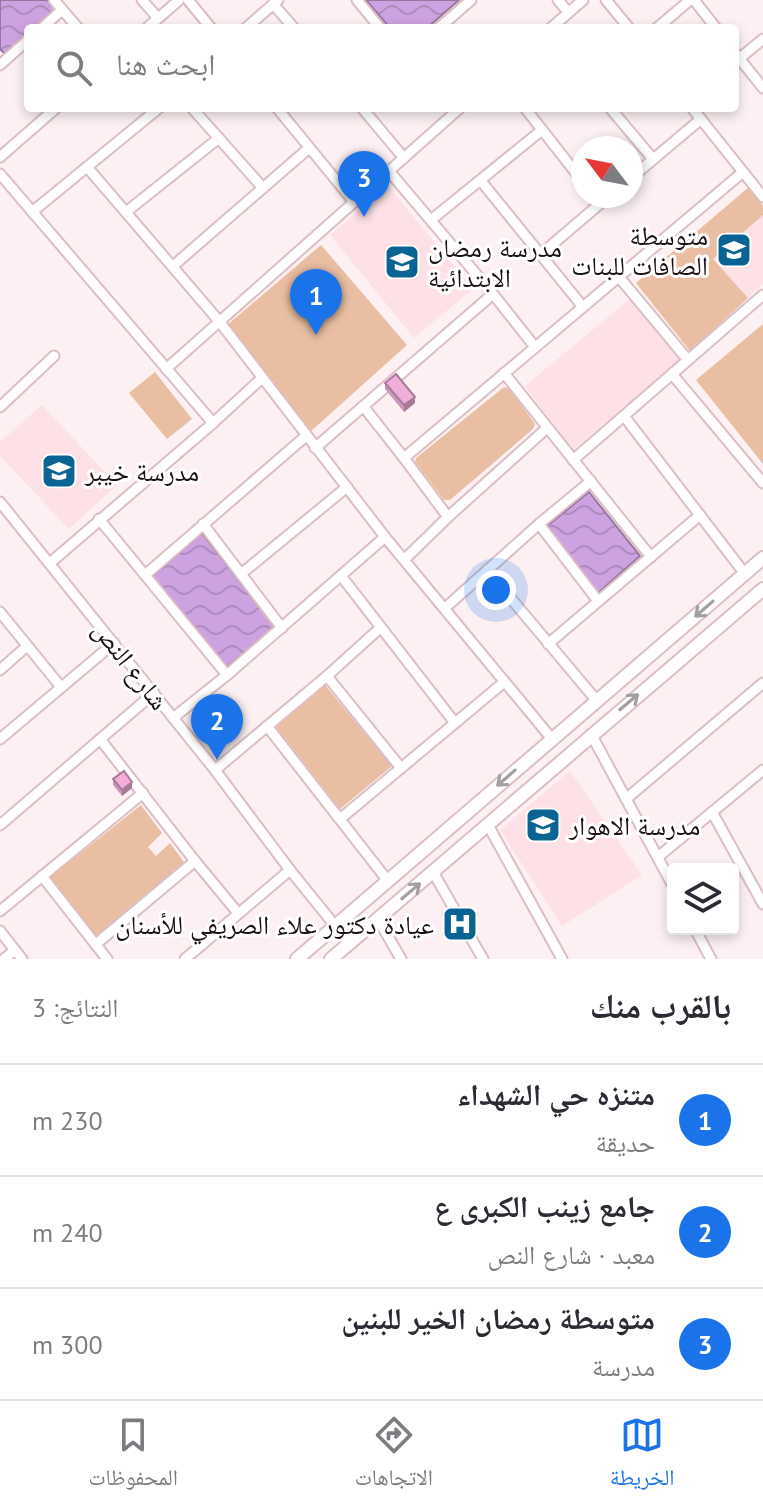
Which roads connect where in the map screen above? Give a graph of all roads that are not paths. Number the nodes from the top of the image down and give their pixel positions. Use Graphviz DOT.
graph roads {
  1 [pos="54,0"];
  2 [pos="142,0"];
  3 [pos="179,0"];
  4 [pos="188,0"];
  5 [pos="357,0"];
  6 [pos="471,0"];
  7 [pos="558,0"];
  8 [pos="583,0"];
  9 [pos="606,0"];
  10 [pos="692,0"];
  11 [pos="276,2"];
  12 [pos="62,10"];
  13 [pos="568,12"];
  14 [pos="158,18"];
  15 [pos="46,24"];
  16 [pos="74,24"];
  17 [pos="151,24"];
  18 [pos="208,24"];
  19 [pos="251,24"];
  20 [pos="291,24"];
  21 [pos="377,24"];
  22 [pos="444,24"];
  23 [pos="555,24"];
  24 [pos="626,24"];
  25 [pos="662,24"];
  26 [pos="713,24"];
  27 [pos="763,39"];
  28 [pos="24,43"];
  29 [pos="739,55"];
  30 [pos="739,58"];
  31 [pos="1,61"];
  32 [pos="763,88"];
  33 [pos="51,112"];
  34 [pos="154,112"];
  35 [pos="196,112"];
  36 [pos="280,112"];
  37 [pos="365,112"];
  38 [pos="452,112"];
  39 [pos="528,112"];
  40 [pos="613,112"];
  41 [pos="695,112"];
  42 [pos="701,119"];
  43 [pos="542,130"];
  44 [pos="219,138"];
  45 [pos="309,148"];
  46 [pos="0,157"];
  47 [pos="404,158"];
  48 [pos="653,159"];
  49 [pos="87,167"];
  50 [pos="571,167"];
  51 [pos="643,168"];
  52 [pos="389,171"];
  53 [pos="743,172"];
  54 [pos="0,174"];
  55 [pos="481,181"];
  56 [pos="263,188"];
  57 [pos="763,197"];
  58 [pos="354,202"];
  59 [pos="589,208"];
  60 [pos="32,212"];
  61 [pos="126,212"];
  62 [pos="431,220"];
  63 [pos="540,255"];
  64 [pos="173,266"];
  65 [pos="619,277"];
  66 [pos="493,294"];
  67 [pos="763,295"];
  68 [pos="583,307"];
  69 [pos="219,321"];
  70 [pos="535,347"];
  71 [pos="54,356"];
  72 [pos="688,360"];
  73 [pos="166,369"];
  74 [pos="504,373"];
  75 [pos="672,374"];
  76 [pos="262,378"];
  77 [pos="363,406"];
  78 [pos="0,407"];
  79 [pos="624,416"];
  80 [pos="213,423"];
  81 [pos="547,428"];
  82 [pos="306,436"];
  83 [pos="315,448"];
  84 [pos="404,458"];
  85 [pos="573,460"];
  86 [pos="591,481"];
  87 [pos="763,483"];
  88 [pos="347,487"];
  89 [pos="0,503"];
  90 [pos="700,515"];
  91 [pos="448,517"];
  92 [pos="99,519"];
  93 [pos="203,524"];
  94 [pos="539,524"];
  95 [pos="385,537"];
  96 [pos="651,557"];
  97 [pos="763,558"];
  98 [pos="405,559"];
  99 [pos="50,563"];
  100 [pos="487,570"];
  101 [pos="241,574"];
  102 [pos="745,574"];
  103 [pos="145,575"];
  104 [pos="342,577"];
  105 [pos="762,591"];
  106 [pos="598,601"];
  107 [pos="445,608"];
  108 [pos="0,612"];
  109 [pos="282,628"];
  110 [pos="380,628"];
  111 [pos="114,643"];
  112 [pos="548,644"];
  113 [pos="27,646"];
  114 [pos="0,670"];
  115 [pos="227,675"];
  116 [pos="327,676"];
  117 [pos="503,683"];
  118 [pos="763,683"];
  119 [pos="61,687"];
  120 [pos="154,693"];
  121 [pos="597,701"];
  122 [pos="173,718"];
  123 [pos="455,723"];
  124 [pos="267,726"];
  125 [pos="591,734"];
  126 [pos="0,739"];
  127 [pos="100,739"];
  128 [pos="552,739"];
  129 [pos="401,768"];
  130 [pos="215,770"];
  131 [pos="763,770"];
  132 [pos="143,793"];
  133 [pos="626,799"];
  134 [pos="712,812"];
  135 [pos="340,819"];
  136 [pos="0,825"];
  137 [pos="488,825"];
  138 [pos="658,857"];
  139 [pos="195,861"];
  140 [pos="290,870"];
  141 [pos="433,872"];
  142 [pos="667,874"];
  143 [pos="42,876"];
  144 [pos="388,881"];
  145 [pos="763,904"];
  146 [pos="0,911"];
  147 [pos="238,913"];
  148 [pos="378,919"];
  149 [pos="335,926"];
  150 [pos="0,931"];
  151 [pos="698,935"];
  152 [pos="349,943"];
  153 [pos="96,944"];
  154 [pos="15,950"];
  155 [pos="4,959"];
  156 [pos="22,959"];
  157 [pos="107,959"];
  158 [pos="185,959"];
  159 [pos="297,959"];
  160 [pos="331,959"];
  161 [pos="401,959"];
  162 [pos="483,959"];
  163 [pos="562,959"];
  164 [pos="711,959"];
  1 -- 12 [label="street"];
  2 -- 14 [label="street"];
  3 -- 14 [label="street"];
  4 -- 18 [label="street"];
  5 -- 21 [label="street"];
  6 -- 22 [label="street"];
  7 -- 13 [label="street"];
  8 -- 13 [label="street"];
  9 -- 24 [label="street"];
  10 -- 25 [label="street"];
  10 -- 26 [label="street"];
  11 -- 19 [label="street"];
  11 -- 20 [label="street"];
  12 -- 15 [label="street"];
  12 -- 16 [label="street"];
  13 -- 23 [label="street"];
  14 -- 17 [label="street"];
  27 -- 29 [label="street"];
  28 -- 31 [label="street"];
  30 -- 32 [label="street"];
  33 -- 46 [label="street"];
  34 -- 49 [label="street"];
  35 -- 44 [label="street"];
  36 -- 45 [label="street"];
  37 -- 47 [label="street"];
  38 -- 47 [label="street"];
  39 -- 43 [label="street"];
  40 -- 48 [label="street"];
  41 -- 42 [label="street"];
  42 -- 48 [label="street"];
  42 -- 53 [label="street"];
  43 -- 50 [label="street"];
  43 -- 55 [label="street"];
  44 -- 56 [label="street"];
  44 -- 61 [label="street"];
  45 -- 56 [label="street"];
  45 -- 58 [label="street"];
  47 -- 52 [label="street"];
  48 -- 51 [label="street"];
  49 -- 60 [label="street"];
  49 -- 61 [label="street"];
  52 -- 58 [label="street"];
  52 -- 62 [label="street"];
  53 -- 57 [label="street"];
  53 -- 65 [label="street"];
  54 -- 60 [label="street"];
  55 -- 62 [label="street"];
  55 -- 63 [label="street"];
  56 -- 64 [label="street"];
  58 -- 69 [label="street"];
  59 -- 63 [label="street"];
  60 -- 73 [label="street"];
  61 -- 64 [label="street"];
  62 -- 66 [label="street"];
  63 -- 68 [label="street"];
  64 -- 69 [label="street"];
  65 -- 68 [label="street"];
  65 -- 72 [label="street"];
  66 -- 70 [label="street"];
  66 -- 77 [label="street"];
  67 -- 72 [label="street"];
  68 -- 70 [label="street"];
  69 -- 73 [label="street"];
  69 -- 76 [label="street"];
  70 -- 74 [label="street"];
  71 -- 78 [label="street"];
  72 -- 75 [label="street"];
  73 -- 80 [label="street"];
  74 -- 81 [label="street"];
  74 -- 84 [label="street"];
  75 -- 79 [label="street"];
  75 -- 87 [label="street"];
  76 -- 80 [label="street"];
  76 -- 82 [label="street"];
  77 -- 83 [label="street"];
  77 -- 84 [label="street"];
  79 -- 85 [label="street"];
  79 -- 90 [label="street"];
  80 -- 92 [label="street"];
  81 -- 85 [label="street"];
  81 -- 91 [label="street"];
  82 -- 83 [label="street"];
  82 -- 93 [label="street"];
  83 -- 88 [label="street"];
  84 -- 91 [label="street"];
  85 -- 86 [label="street"];
  86 -- 94 [label="street"];
  86 -- 96 [label="street"];
  88 -- 95 [label="street"];
  88 -- 101 [label="street"];
  89 -- 99 [label="street, شارع النص"];
  90 -- 96 [label="street"];
  90 -- 102 [label="street"];
  91 -- 98 [label="street"];
  92 -- 99 [label="street"];
  92 -- 103 [label="street"];
  93 -- 101 [label="street"];
  93 -- 103 [label="street"];
  94 -- 100 [label="street"];
  94 -- 106 [label="street"];
  95 -- 98 [label="street"];
  95 -- 104 [label="street"];
  96 -- 106 [label="street"];
  97 -- 102 [label="main road"];
  98 -- 107 [label="street"];
  99 -- 111 [label="street, شارع النص"];
  100 -- 107 [label="street"];
  100 -- 112 [label="street"];
  101 -- 109 [label="street"];
  102 -- 121 [label="main road, one-way"];
  103 -- 115 [label="street"];
  104 -- 109 [label="street"];
  104 -- 110 [label="street"];
  125 -- 105 [label="main road, one-way"];
  106 -- 112 [label="street"];
  107 -- 117 [label="street"];
  108 -- 113 [label="street"];
  109 -- 115 [label="street"];
  110 -- 116 [label="street"];
  110 -- 123 [label="street"];
  111 -- 119 [label="street"];
  111 -- 120 [label="street, شارع النص"];
  112 -- 121 [label="street"];
  113 -- 114 [label="street"];
  113 -- 119 [label="street"];
  115 -- 122 [label="street"];
  116 -- 124 [label="street"];
  116 -- 129 [label="street"];
  117 -- 123 [label="street"];
  117 -- 128 [label="street"];
  118 -- 133 [label="street"];
  119 -- 126 [label="street"];
  120 -- 122 [label="street, شارع النص"];
  120 -- 127 [label="street"];
  121 -- 128 [label="main road"];
  122 -- 130 [label="street, شارع النص"];
  123 -- 129 [label="street"];
  124 -- 130 [label="street"];
  124 -- 135 [label="street"];
  125 -- 133 [label="street"];
  125 -- 137 [label="main road"];
  127 -- 132 [label="street"];
  127 -- 136 [label="street"];
  128 -- 144 [label="main road, one-way"];
  129 -- 135 [label="street"];
  130 -- 140 [label="street, شارع النص"];
  131 -- 134 [label="street"];
  132 -- 139 [label="street"];
  132 -- 143 [label="street"];
  133 -- 138 [label="street"];
  134 -- 138 [label="street"];
  134 -- 145 [label="street"];
  135 -- 144 [label="street"];
  137 -- 141 [label="main road"];
  137 -- 163 [label="street"];
  138 -- 142 [label="street"];
  139 -- 147 [label="street"];
  139 -- 153 [label="street"];
  140 -- 147 [label="street"];
  140 -- 149 [label="street, شارع النص"];
  148 -- 141 [label="main road, one-way"];
  141 -- 162 [label="street"];
  143 -- 146 [label="street"];
  143 -- 153 [label="street"];
  144 -- 149 [label="main road"];
  147 -- 158 [label="street"];
  148 -- 152 [label="main road"];
  148 -- 161 [label="street"];
  149 -- 152 [label="street, شارع النص"];
  149 -- 159 [label="main road"];
  150 -- 154 [label="street"];
  151 -- 164 [label="street"];
  152 -- 160 [label="main road"];
  153 -- 157 [label="street"];
  154 -- 155 [label="street"];
  154 -- 156 [label="street"];
}
